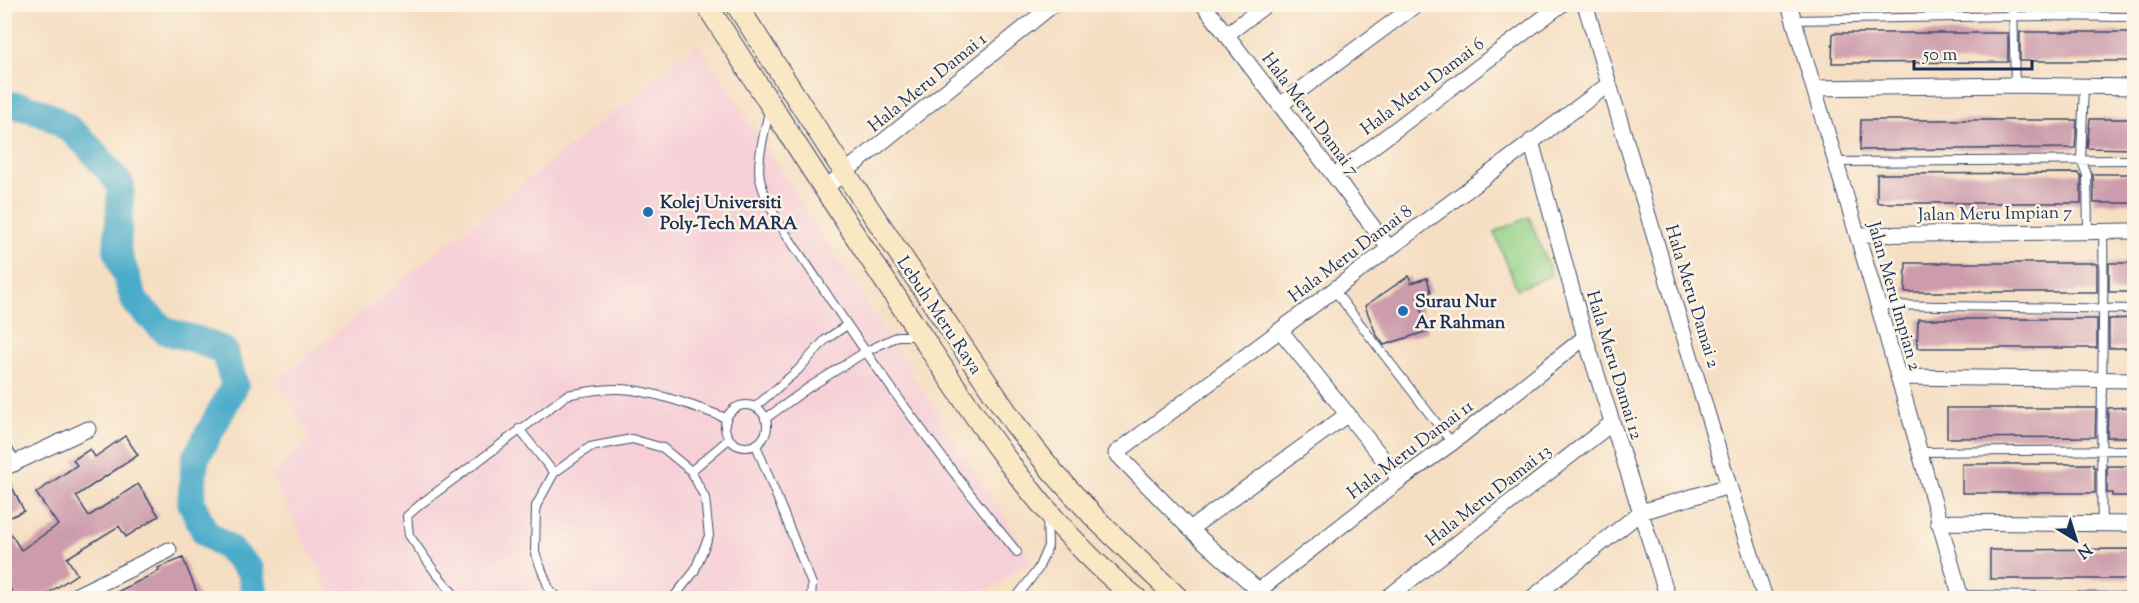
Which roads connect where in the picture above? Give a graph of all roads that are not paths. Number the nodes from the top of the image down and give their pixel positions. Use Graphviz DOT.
graph roads {
  1 [pos="706,4"];
  2 [pos="736,4"];
  3 [pos="1054,4"];
  4 [pos="1203,4"];
  5 [pos="1417,4"];
  6 [pos="1562,4"];
  7 [pos="1585,4"];
  8 [pos="1789,4"];
  9 [pos="2013,4"];
  10 [pos="1266,5"];
  11 [pos="2013,16"];
  12 [pos="2134,17"];
  13 [pos="1794,20"];
  14 [pos="1226,35"];
  15 [pos="1609,84"];
  16 [pos="2015,86"];
  17 [pos="2084,86"];
  18 [pos="2134,87"];
  19 [pos="1815,88"];
  20 [pos="770,104"];
  21 [pos="1280,105"];
  22 [pos="1531,141"];
  23 [pos="2082,159"];
  24 [pos="2134,160"];
  25 [pos="1836,162"];
  26 [pos="845,173"];
  27 [pos="1334,176"];
  28 [pos="824,189"];
  29 [pos="2103,230"];
  30 [pos="2088,231"];
  31 [pos="2134,231"];
  32 [pos="1857,235"];
  33 [pos="1389,248"];
  34 [pos="1334,290"];
  35 [pos="1878,305"];
  36 [pos="2105,308"];
  37 [pos="2134,309"];
  38 [pos="847,325"];
  39 [pos="1280,330"];
  40 [pos="921,336"];
  41 [pos="1585,337"];
  42 [pos="865,352"];
  43 [pos="1898,377"];
  44 [pos="2103,380"];
  45 [pos="2134,380"];
  46 [pos="755,407"];
  47 [pos="1348,414"];
  48 [pos="726,418"];
  49 [pos="765,419"];
  50 [pos="1612,423"];
  51 [pos="88,429"];
  52 [pos="519,429"];
  53 [pos="729,439"];
  54 [pos="1452,443"];
  55 [pos="756,445"];
  56 [pos="4,450"];
  57 [pos="2102,450"];
  58 [pos="2134,450"];
  59 [pos="1919,452"];
  60 [pos="9,466"];
  61 [pos="691,471"];
  62 [pos="554,473"];
  63 [pos="1400,480"];
  64 [pos="1729,486"];
  65 [pos="1047,510"];
  66 [pos="1641,512"];
  67 [pos="1938,522"];
  68 [pos="2102,524"];
  69 [pos="2134,524"];
  70 [pos="1190,529"];
  71 [pos="169,550"];
  72 [pos="1017,552"];
  73 [pos="1262,595"];
  74 [pos="1960,597"];
  75 [pos="2134,597"];
  76 [pos="71,598"];
  77 [pos="457,598"];
  78 [pos="559,598"];
  79 [pos="673,598"];
  80 [pos="811,598"];
  81 [pos="1016,598"];
  82 [pos="1136,598"];
  83 [pos="1178,598"];
  84 [pos="1387,598"];
  85 [pos="1532,598"];
  86 [pos="1668,598"];
  87 [pos="1765,598"];
  1 -- 20 [label="main road, Lebuh Meru Raya"];
  2 -- 26 [label="main road, Lebuh Meru Raya"];
  3 -- 26 [label="street, Hala Meru Damai 1"];
  4 -- 14 [label="street, Hala Meru Damai 7"];
  5 -- 21 [label="street"];
  6 -- 27 [label="street, Hala Meru Damai 6"];
  7 -- 15 [label="street, Hala Meru Damai 2"];
  8 -- 13 [label="street, Jalan Meru Impian 2"];
  9 -- 11 [label="lane"];
  10 -- 14 [label="street"];
  11 -- 12 [label="lane"];
  11 -- 13 [label="lane"];
  11 -- 16 [label="lane"];
  13 -- 19 [label="street, Jalan Meru Impian 2"];
  14 -- 21 [label="street, Hala Meru Damai 7"];
  15 -- 22 [label="street, Hala Meru Damai 8"];
  15 -- 64 [label="street, Hala Meru Damai 2"];
  16 -- 17 [label="street"];
  16 -- 19 [label="street"];
  17 -- 18 [label="street"];
  17 -- 23 [label="lane"];
  19 -- 25 [label="street, Jalan Meru Impian 2"];
  20 -- 28 [label="main road, Lebuh Meru Raya"];
  20 -- 38 [label="lane"];
  21 -- 27 [label="street, Hala Meru Damai 7"];
  22 -- 33 [label="street, Hala Meru Damai 8"];
  22 -- 41 [label="street, Hala Meru Damai 12"];
  23 -- 24 [label="lane"];
  23 -- 25 [label="lane"];
  23 -- 30 [label="lane"];
  25 -- 32 [label="street, Jalan Meru Impian 2"];
  26 -- 28 [label="street, Hala Meru Damai 1"];
  26 -- 83 [label="main road, Lebuh Meru Raya"];
  27 -- 33 [label="street, Hala Meru Damai 7"];
  28 -- 40 [label="main road, Lebuh Meru Raya"];
  29 -- 30 [label="street, Jalan Meru Impian 7"];
  29 -- 31 [label="street, Jalan Meru Impian 7"];
  29 -- 36 [label="lane"];
  30 -- 32 [label="street, Jalan Meru Impian 7"];
  32 -- 35 [label="street, Jalan Meru Impian 2"];
  33 -- 34 [label="street, Hala Meru Damai 8"];
  34 -- 39 [label="street, Hala Meru Damai 8"];
  34 -- 54 [label="lane"];
  35 -- 36 [label="lane"];
  35 -- 43 [label="street, Jalan Meru Impian 2"];
  36 -- 37 [label="lane"];
  36 -- 44 [label="lane"];
  38 -- 42 [label="lane"];
  38 -- 46 [label="lane"];
  39 -- 47 [label="street"];
  39 -- 70 [label="street, Hala Meru Damai 8"];
  40 -- 42 [label="lane"];
  40 -- 65 [label="main road, Lebuh Meru Raya"];
  41 -- 50 [label="street, Hala Meru Damai 12"];
  41 -- 54 [label="street, Hala Meru Damai 11"];
  42 -- 49 [label="lane"];
  42 -- 72 [label="lane"];
  43 -- 44 [label="street"];
  43 -- 59 [label="street, Jalan Meru Impian 2"];
  44 -- 45 [label="street"];
  44 -- 57 [label="lane"];
  46 -- 48 [label="lane"];
  46 -- 49 [label="lane"];
  47 -- 63 [label="street"];
  47 -- 70 [label="street"];
  48 -- 52 [label="lane"];
  48 -- 53 [label="lane"];
  49 -- 55 [label="lane"];
  50 -- 66 [label="street, Hala Meru Damai 12"];
  50 -- 84 [label="street, Hala Meru Damai 13"];
  51 -- 60 [label="street"];
  52 -- 62 [label="lane"];
  52 -- 77 [label="lane"];
  53 -- 55 [label="lane"];
  53 -- 61 [label="lane"];
  54 -- 63 [label="street, Hala Meru Damai 11"];
  55 -- 80 [label="lane"];
  56 -- 60 [label="street"];
  57 -- 58 [label="lane"];
  57 -- 59 [label="lane"];
  57 -- 68 [label="lane"];
  59 -- 67 [label="street, Jalan Meru Impian 2"];
  61 -- 62 [label="lane"];
  61 -- 79 [label="lane"];
  62 -- 78 [label="lane"];
  63 -- 73 [label="street, Hala Meru Damai 11"];
  64 -- 66 [label="street"];
  64 -- 87 [label="street, Hala Meru Damai 2"];
  65 -- 81 [label="lane"];
  65 -- 82 [label="main road, Lebuh Meru Raya"];
  66 -- 85 [label="street"];
  66 -- 86 [label="street, Hala Meru Damai 12"];
  67 -- 68 [label="street"];
  67 -- 74 [label="street, Jalan Meru Impian 2"];
  68 -- 69 [label="street"];
  70 -- 73 [label="street"];
  71 -- 76 [label="street"];
  74 -- 75 [label="lane"];
}
